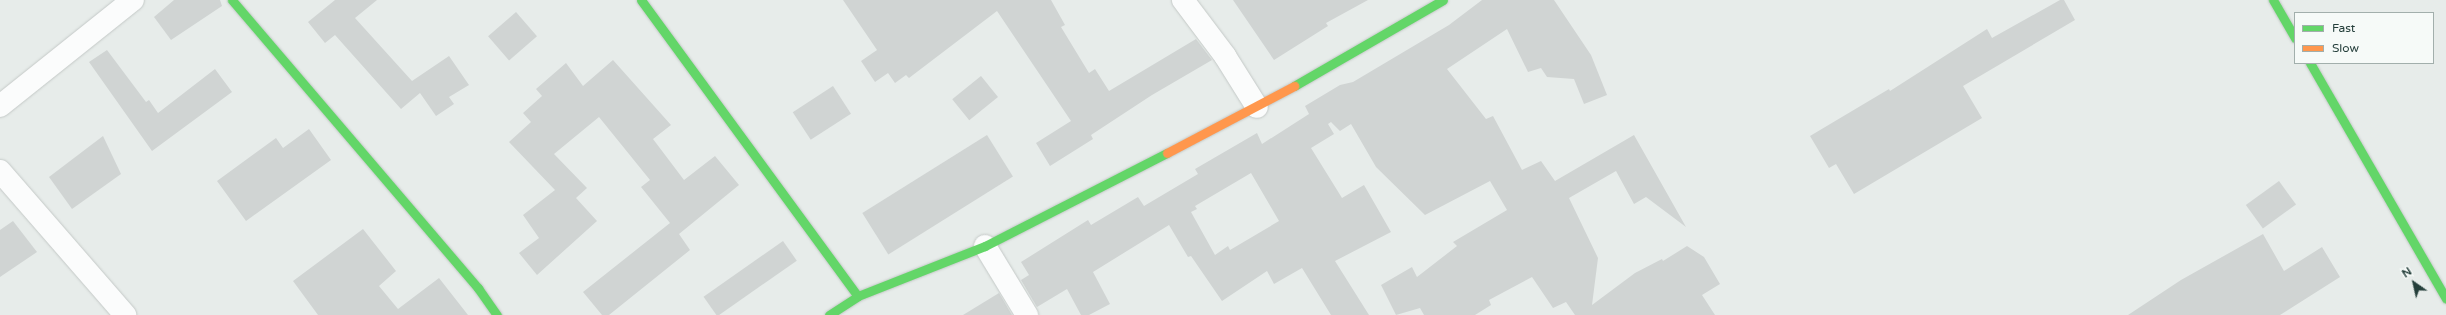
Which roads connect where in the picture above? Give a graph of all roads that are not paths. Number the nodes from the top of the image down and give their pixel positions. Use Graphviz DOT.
graph roads {
  1 [pos="133,0"];
  2 [pos="232,0"];
  3 [pos="641,0"];
  4 [pos="1183,0"];
  5 [pos="1443,0"];
  6 [pos="2273,0"];
  7 [pos="2294,36"];
  8 [pos="2311,64"];
  9 [pos="0,106"];
  10 [pos="1257,107"];
  11 [pos="0,171"];
  12 [pos="985,246"];
  13 [pos="858,296"];
  14 [pos="2446,299"];
  15 [pos="125,315"];
  16 [pos="497,315"];
  17 [pos="829,315"];
  18 [pos="1026,315"];
  1 -- 9 [label="street"];
  2 -- 16 [label="street"];
  3 -- 13 [label="street"];
  4 -- 10 [label="street"];
  5 -- 10 [label="street"];
  6 -- 7 [label="street"];
  8 -- 14 [label="street"];
  10 -- 12 [label="street"];
  11 -- 15 [label="street"];
  12 -- 13 [label="street"];
  12 -- 18 [label="street"];
  13 -- 17 [label="street"];
}
